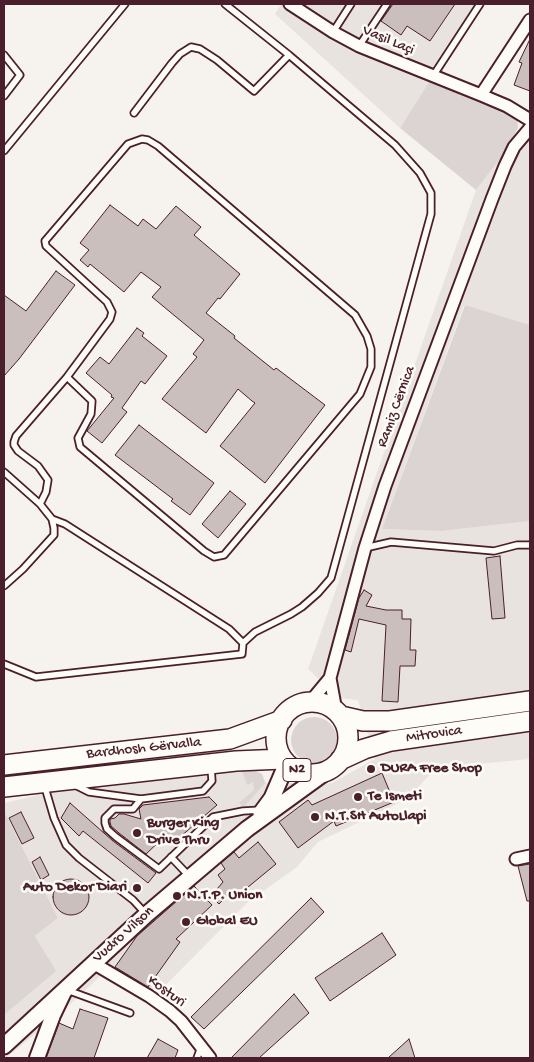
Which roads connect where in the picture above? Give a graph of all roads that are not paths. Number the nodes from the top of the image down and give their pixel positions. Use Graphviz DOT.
graph roads {
  1 [pos="125,4"];
  2 [pos="225,4"];
  3 [pos="290,4"];
  4 [pos="351,4"];
  5 [pos="387,4"];
  6 [pos="480,4"];
  7 [pos="530,20"];
  8 [pos="333,32"];
  9 [pos="359,46"];
  10 [pos="4,55"];
  11 [pos="289,55"];
  12 [pos="433,76"];
  13 [pos="481,95"];
  14 [pos="4,96"];
  15 [pos="134,113"];
  16 [pos="530,120"];
  17 [pos="530,128"];
  18 [pos="4,151"];
  19 [pos="67,377"];
  20 [pos="4,472"];
  21 [pos="40,504"];
  22 [pos="52,519"];
  23 [pos="65,524"];
  24 [pos="54,535"];
  25 [pos="530,545"];
  26 [pos="365,548"];
  27 [pos="4,586"];
  28 [pos="243,643"];
  29 [pos="4,664"];
  30 [pos="330,678"];
  31 [pos="530,701"];
  32 [pos="310,702"];
  33 [pos="338,714"];
  34 [pos="282,720"];
  35 [pos="530,721"];
  36 [pos="285,761"];
  37 [pos="211,764"];
  38 [pos="4,765"];
  39 [pos="333,766"];
  40 [pos="67,779"];
  41 [pos="44,782"];
  42 [pos="4,787"];
  43 [pos="141,799"];
  44 [pos="264,810"];
  45 [pos="247,829"];
  46 [pos="530,856"];
  47 [pos="171,857"];
  48 [pos="516,859"];
  49 [pos="190,878"];
  50 [pos="147,914"];
  51 [pos="93,963"];
  52 [pos="65,989"];
  53 [pos="130,1013"];
  54 [pos="4,1046"];
  55 [pos="201,1047"];
  56 [pos="37,1058"];
  57 [pos="197,1058"];
  58 [pos="210,1058"];
  1 -- 18 [label="lane"];
  2 -- 11 [label="lane"];
  3 -- 8 [label="street, Vasil Laçi"];
  4 -- 8 [label="lane"];
  5 -- 9 [label="lane"];
  6 -- 12 [label="lane"];
  7 -- 13 [label="street"];
  8 -- 9 [label="street, Vasil Laçi"];
  9 -- 12 [label="street, Vasil Laçi"];
  10 -- 14 [label="lane"];
  11 -- 15 [label="lane"];
  11 -- 28 [label="lane"];
  12 -- 13 [label="street, Vasil Laçi"];
  13 -- 16 [label="street, Vasil Laçi"];
  17 -- 26 [label="street, Ramiz Cërnica"];
  19 -- 19 [label="lane"];
  19 -- 21 [label="lane"];
  20 -- 21 [label="lane"];
  21 -- 22 [label="lane"];
  22 -- 23 [label="lane"];
  22 -- 24 [label="lane"];
  23 -- 24 [label="lane"];
  23 -- 28 [label="lane"];
  24 -- 27 [label="lane"];
  25 -- 26 [label="lane"];
  26 -- 30 [label="street, Ramiz Cërnica"];
  28 -- 29 [label="lane"];
  30 -- 32 [label="street, Ramiz Cërnica"];
  30 -- 33 [label="street"];
  31 -- 33 [label="highway, Mitrovica"];
  32 -- 33 [label="highway"];
  32 -- 34 [label="highway"];
  33 -- 39 [label="highway"];
  34 -- 36 [label="highway, N2"];
  34 -- 38 [label="highway, Bardhosh Gërvalla"];
  35 -- 39 [label="highway, Mitrovica / N2"];
  36 -- 37 [label="highway, Bardhosh Gërvalla / N2"];
  36 -- 39 [label="highway, N2"];
  36 -- 44 [label="main road"];
  37 -- 40 [label="highway, Bardhosh Gërvalla / N2"];
  37 -- 43 [label="lane"];
  39 -- 45 [label="main road"];
  40 -- 41 [label="highway, Bardhosh Gërvalla / N2"];
  40 -- 43 [label="lane"];
  41 -- 42 [label="highway, Bardhosh Gërvalla / N2"];
  41 -- 50 [label="lane"];
  43 -- 47 [label="lane"];
  44 -- 45 [label="main road"];
  44 -- 47 [label="lane"];
  45 -- 49 [label="main road, Vudro Vilson"];
  46 -- 48 [label="street"];
  47 -- 49 [label="lane"];
  49 -- 50 [label="main road, Vudro Vilson"];
  50 -- 51 [label="main road, Vudro Vilson"];
  51 -- 52 [label="main road, Vudro Vilson"];
  51 -- 55 [label="street, Kosturi"];
  52 -- 53 [label="lane"];
  52 -- 54 [label="main road, Vudro Vilson"];
  52 -- 56 [label="street"];
  55 -- 57 [label="lane"];
  55 -- 58 [label="street, Kosturi"];
}
